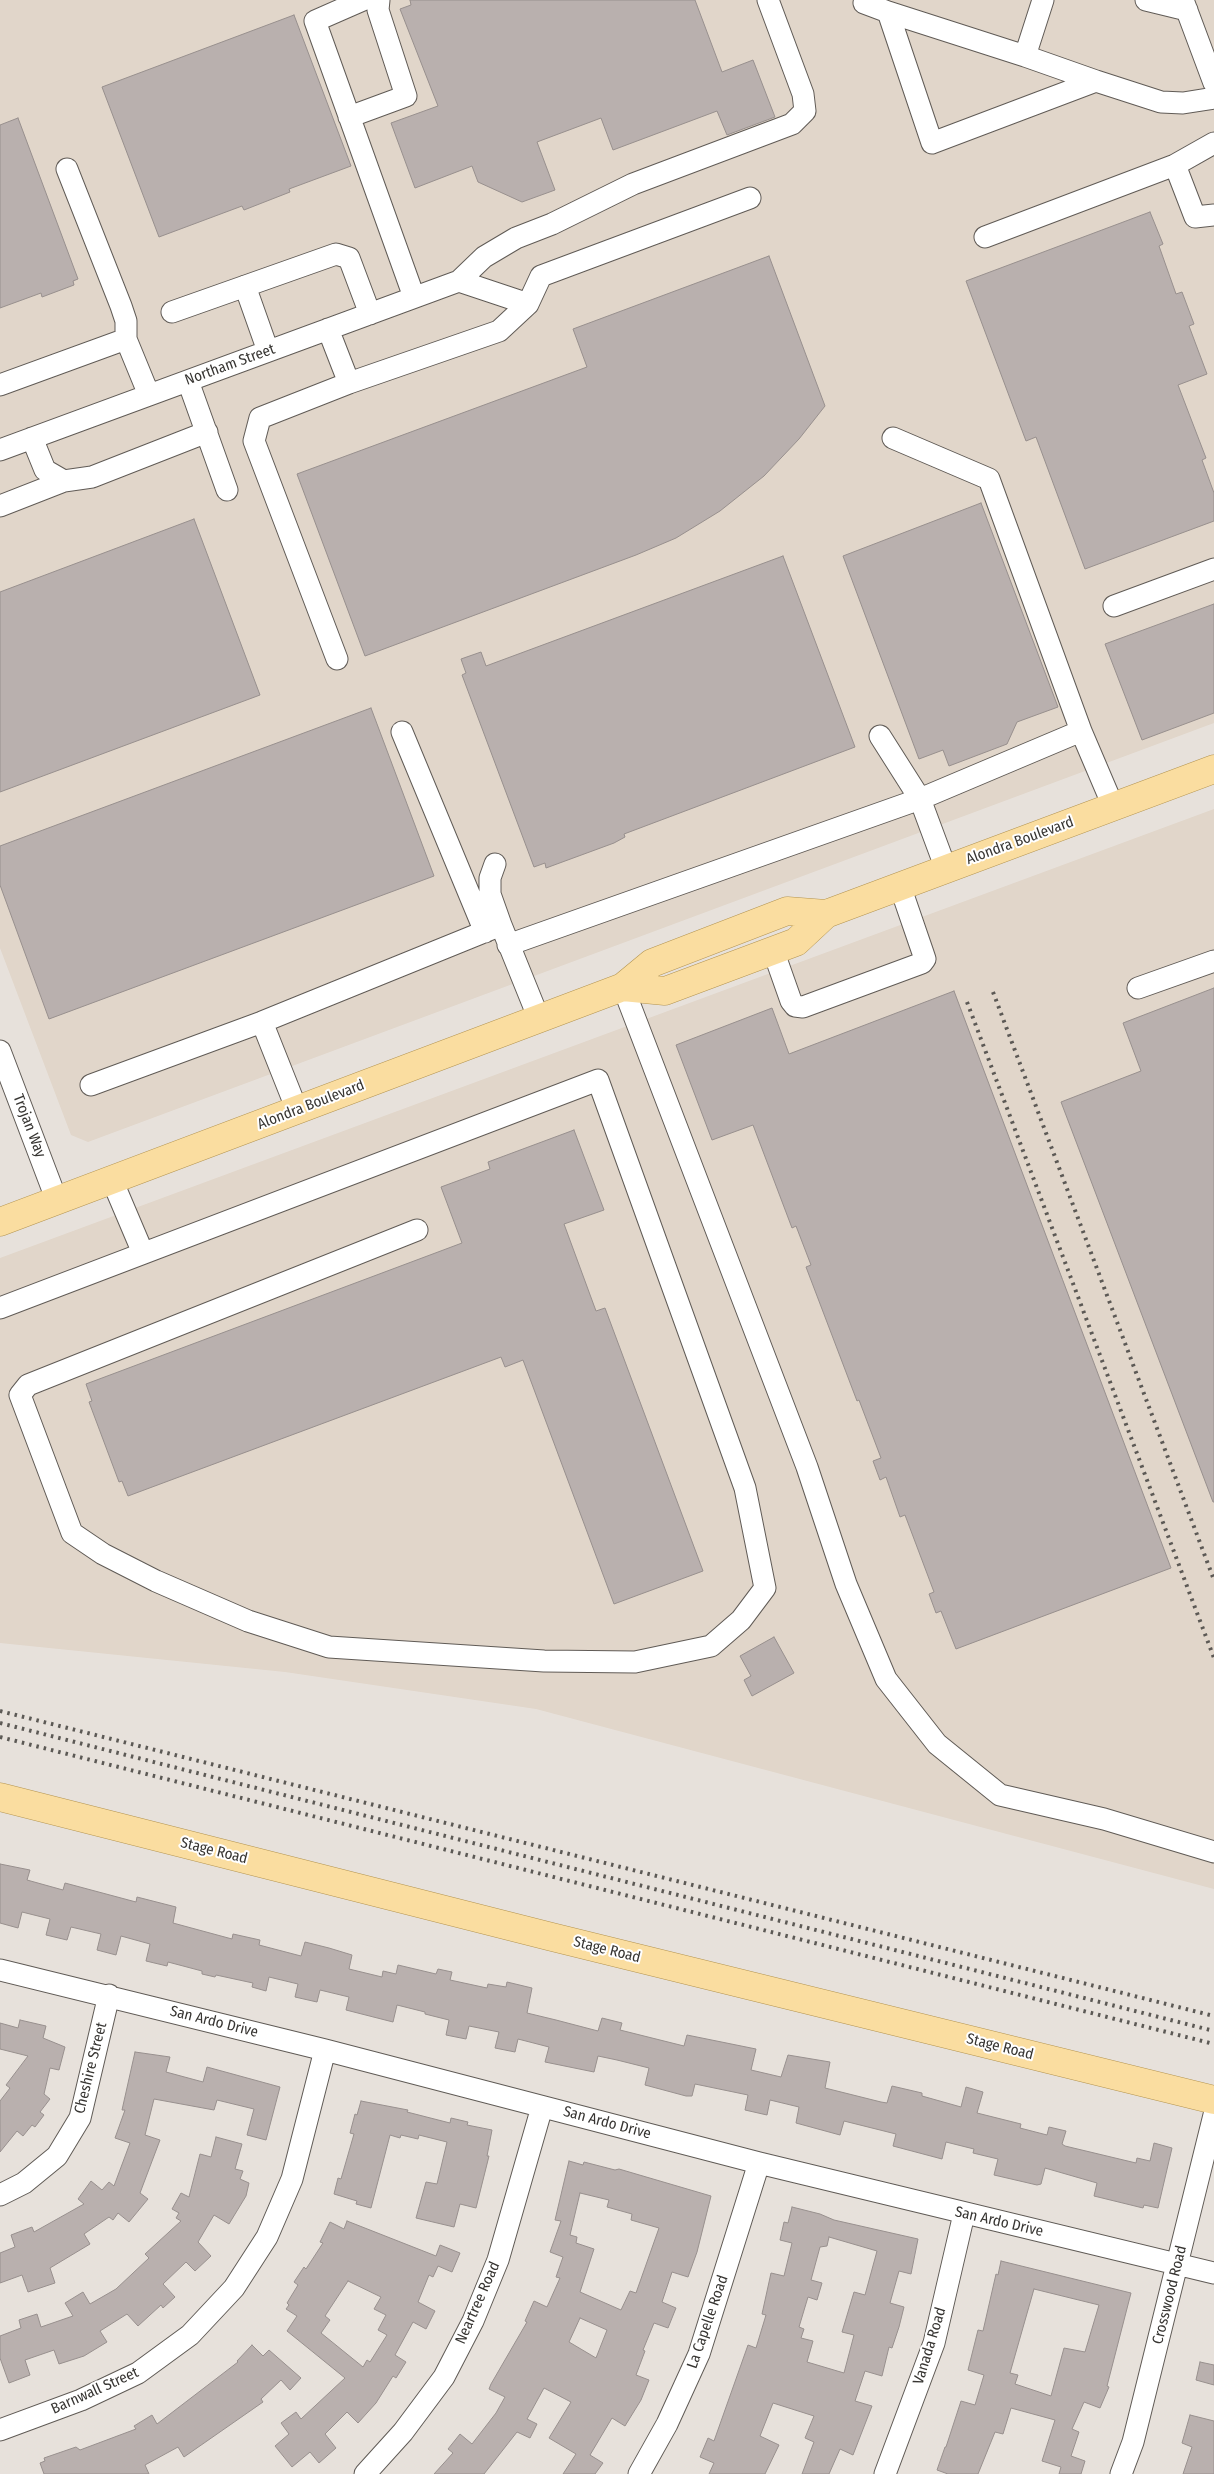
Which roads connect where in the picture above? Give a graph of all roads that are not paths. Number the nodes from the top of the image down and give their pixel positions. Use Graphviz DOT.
graph roads {
  1 [pos="364,0"];
  2 [pos="379,0"];
  3 [pos="768,0"];
  4 [pos="866,0"];
  5 [pos="1043,0"];
  6 [pos="1146,0"];
  7 [pos="1185,5"];
  8 [pos="888,12"];
  9 [pos="1025,56"];
  10 [pos="1096,81"];
  11 [pos="1214,83"];
  12 [pos="1214,98"];
  13 [pos="349,117"];
  14 [pos="1214,143"];
  15 [pos="1174,165"];
  16 [pos="67,169"];
  17 [pos="750,198"];
  18 [pos="1214,215"];
  19 [pos="985,237"];
  20 [pos="459,281"];
  21 [pos="245,286"];
  22 [pos="414,297"];
  23 [pos="528,304"];
  24 [pos="172,312"];
  25 [pos="370,314"];
  26 [pos="328,329"];
  27 [pos="126,339"];
  28 [pos="268,351"];
  29 [pos="188,381"];
  30 [pos="349,383"];
  31 [pos="0,385"];
  32 [pos="149,395"];
  33 [pos="206,432"];
  34 [pos="32,438"];
  35 [pos="893,438"];
  36 [pos="1,445"];
  37 [pos="64,481"];
  38 [pos="227,490"];
  39 [pos="0,506"];
  40 [pos="1214,569"];
  41 [pos="1114,606"];
  42 [pos="337,659"];
  43 [pos="1081,731"];
  44 [pos="402,732"];
  45 [pos="880,736"];
  46 [pos="1214,768"];
  47 [pos="920,799"];
  48 [pos="1113,806"];
  49 [pos="494,864"];
  50 [pos="946,869"];
  51 [pos="900,886"];
  52 [pos="826,914"];
  53 [pos="498,934"];
  54 [pos="773,950"];
  55 [pos="1214,961"];
  56 [pos="623,987"];
  57 [pos="1138,988"];
  58 [pos="539,1019"];
  59 [pos="262,1022"];
  60 [pos="0,1050"];
  61 [pos="91,1085"];
  62 [pos="297,1110"];
  63 [pos="112,1180"];
  64 [pos="57,1201"];
  65 [pos="0,1222"];
  66 [pos="417,1230"];
  67 [pos="142,1253"];
  68 [pos="0,1308"];
  69 [pos="0,1797"];
  70 [pos="1214,1852"];
  71 [pos="0,1970"];
  72 [pos="109,1996"];
  73 [pos="325,2050"];
  74 [pos="1214,2100"];
  75 [pos="542,2106"];
  76 [pos="1214,2115"];
  77 [pos="759,2163"];
  78 [pos="0,2194"];
  79 [pos="964,2214"];
  80 [pos="1178,2264"];
  81 [pos="1214,2273"];
  82 [pos="0,2430"];
  83 [pos="365,2474"];
  84 [pos="639,2474"];
  85 [pos="885,2474"];
  86 [pos="1121,2474"];
  1 -- 13 [label="street"];
  2 -- 13 [label="street"];
  3 -- 20 [label="street"];
  4 -- 8 [label="street"];
  5 -- 9 [label="street"];
  6 -- 7 [label="street"];
  7 -- 11 [label="street"];
  8 -- 9 [label="street"];
  8 -- 10 [label="street"];
  9 -- 10 [label="street"];
  10 -- 12 [label="street"];
  13 -- 22 [label="street"];
  14 -- 15 [label="street"];
  15 -- 18 [label="street"];
  15 -- 19 [label="street"];
  16 -- 27 [label="street"];
  17 -- 23 [label="street"];
  20 -- 22 [label="street, Northam Street"];
  20 -- 23 [label="street"];
  21 -- 24 [label="street"];
  21 -- 25 [label="street"];
  21 -- 28 [label="street"];
  22 -- 25 [label="street, Northam Street"];
  23 -- 30 [label="street"];
  25 -- 26 [label="street, Northam Street"];
  26 -- 28 [label="street, Northam Street"];
  26 -- 30 [label="street"];
  27 -- 31 [label="street"];
  27 -- 32 [label="street"];
  28 -- 29 [label="street, Northam Street"];
  29 -- 32 [label="street, Northam Street"];
  29 -- 33 [label="street"];
  30 -- 42 [label="street"];
  32 -- 34 [label="street, Northam Street"];
  33 -- 37 [label="street"];
  33 -- 38 [label="street"];
  34 -- 36 [label="street, Northam Street"];
  34 -- 37 [label="street"];
  35 -- 43 [label="street"];
  37 -- 39 [label="street"];
  40 -- 41 [label="street"];
  43 -- 47 [label="street"];
  43 -- 48 [label="street"];
  44 -- 53 [label="street"];
  45 -- 47 [label="street"];
  46 -- 48 [label="main road, Alondra Boulevard"];
  47 -- 50 [label="street"];
  47 -- 53 [label="street"];
  48 -- 50 [label="main road, Alondra Boulevard"];
  49 -- 53 [label="street"];
  50 -- 51 [label="main road, Alondra Boulevard"];
  51 -- 52 [label="main road, Alondra Boulevard"];
  51 -- 54 [label="street"];
  52 -- 54 [label="main road, Alondra Boulevard"];
  52 -- 56 [label="main road, Alondra Boulevard"];
  53 -- 58 [label="street"];
  53 -- 59 [label="street"];
  54 -- 56 [label="main road, Alondra Boulevard"];
  55 -- 57 [label="street"];
  56 -- 58 [label="main road, Alondra Boulevard"];
  56 -- 70 [label="street"];
  58 -- 62 [label="main road, Alondra Boulevard"];
  59 -- 61 [label="street"];
  59 -- 62 [label="street"];
  60 -- 64 [label="street, Trojan Way"];
  62 -- 63 [label="main road, Alondra Boulevard"];
  63 -- 64 [label="main road, Alondra Boulevard"];
  63 -- 67 [label="street"];
  64 -- 65 [label="main road, Alondra Boulevard"];
  66 -- 67 [label="street"];
  67 -- 68 [label="street"];
  69 -- 74 [label="main road, Stage Road"];
  71 -- 72 [label="street, San Ardo Drive"];
  72 -- 73 [label="street, San Ardo Drive"];
  72 -- 78 [label="street, Cheshire Street"];
  73 -- 75 [label="street, San Ardo Drive"];
  73 -- 82 [label="street, Barnwall Street"];
  75 -- 77 [label="street, San Ardo Drive"];
  75 -- 83 [label="street, Neartree Road"];
  76 -- 80 [label="street, Crosswood Road"];
  77 -- 79 [label="street, San Ardo Drive"];
  77 -- 84 [label="street, La Capelle Road"];
  79 -- 80 [label="street, San Ardo Drive"];
  79 -- 85 [label="street, Vanada Road"];
  80 -- 81 [label="street, San Ardo Drive"];
  80 -- 86 [label="street, Crosswood Road"];
}
